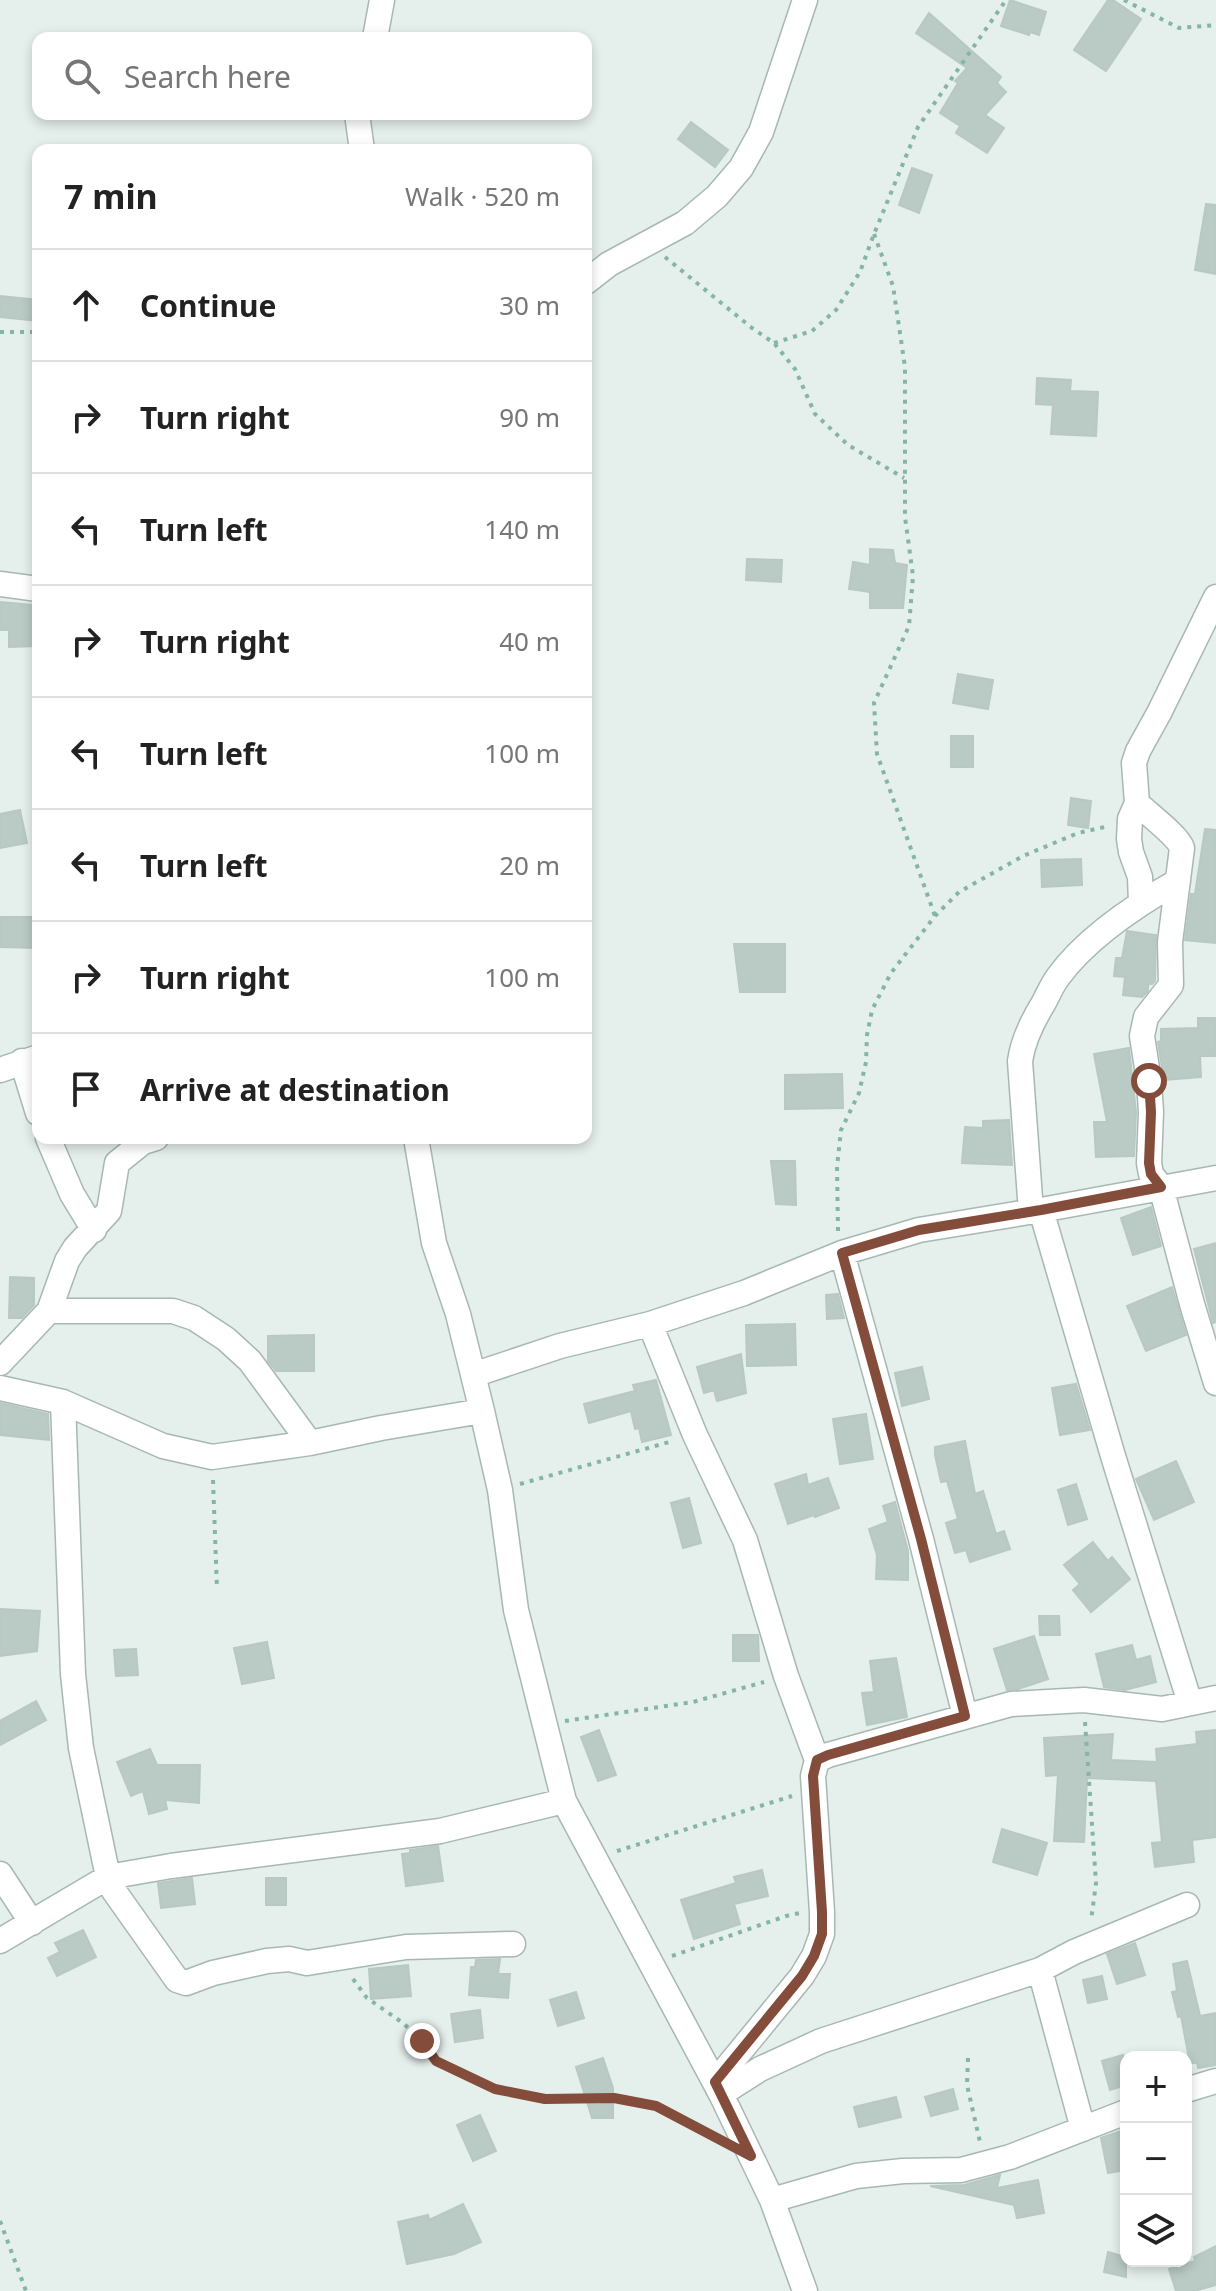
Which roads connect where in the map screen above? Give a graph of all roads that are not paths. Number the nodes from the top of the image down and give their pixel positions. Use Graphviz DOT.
graph roads {
  1 [pos="382,0"];
  2 [pos="805,0"];
  3 [pos="376,32"];
  4 [pos="358,120"];
  5 [pos="361,144"];
  6 [pos="592,277"];
  7 [pos="0,584"];
  8 [pos="32,588"];
  9 [pos="1216,597"];
  10 [pos="1133,811"];
  11 [pos="1178,881"];
  12 [pos="1141,903"];
  13 [pos="20,1063"];
  14 [pos="32,1096"];
  15 [pos="51,1144"];
  16 [pos="141,1144"];
  17 [pos="417,1144"];
  18 [pos="1216,1178"];
  19 [pos="1161,1187"];
  20 [pos="1036,1211"];
  21 [pos="94,1230"];
  22 [pos="840,1254"];
  23 [pos="49,1311"];
  24 [pos="650,1324"];
  25 [pos="0,1363"];
  26 [pos="473,1375"];
  27 [pos="1216,1383"];
  28 [pos="0,1388"];
  29 [pos="63,1402"];
  30 [pos="482,1411"];
  31 [pos="310,1443"];
  32 [pos="1216,1698"];
  33 [pos="1190,1703"];
  34 [pos="965,1716"];
  35 [pos="817,1760"];
  36 [pos="564,1801"];
  37 [pos="0,1874"];
  38 [pos="108,1877"];
  39 [pos="1187,1905"];
  40 [pos="32,1923"];
  41 [pos="0,1941"];
  42 [pos="513,1944"];
  43 [pos="1040,1970"];
  44 [pos="1216,2081"];
  45 [pos="718,2088"];
  46 [pos="1192,2088"];
  47 [pos="1120,2114"];
  48 [pos="1083,2129"];
  49 [pos="772,2200"];
  50 [pos="805,2291"];
  1 -- 3 [label="street"];
  2 -- 6 [label="street"];
  4 -- 5 [label="street"];
  7 -- 8 [label="street"];
  9 -- 10 [label="street"];
  10 -- 11 [label="street"];
  10 -- 12 [label="street"];
  11 -- 12 [label="street"];
  11 -- 19 [label="street"];
  12 -- 20 [label="street"];
  13 -- 14 [label="street"];
  15 -- 21 [label="street"];
  16 -- 21 [label="street"];
  17 -- 26 [label="street"];
  18 -- 19 [label="street"];
  19 -- 20 [label="street"];
  19 -- 27 [label="street"];
  20 -- 22 [label="street"];
  20 -- 33 [label="street"];
  21 -- 23 [label="street"];
  22 -- 24 [label="street"];
  22 -- 34 [label="street"];
  23 -- 25 [label="street"];
  23 -- 31 [label="street"];
  24 -- 26 [label="street"];
  24 -- 35 [label="street"];
  26 -- 30 [label="street"];
  28 -- 29 [label="street"];
  29 -- 31 [label="street"];
  29 -- 38 [label="street"];
  30 -- 31 [label="street"];
  30 -- 36 [label="street"];
  32 -- 33 [label="street"];
  33 -- 34 [label="street"];
  34 -- 35 [label="street"];
  35 -- 45 [label="street"];
  36 -- 38 [label="street"];
  36 -- 45 [label="street"];
  37 -- 40 [label="street"];
  38 -- 40 [label="street"];
  38 -- 42 [label="street"];
  39 -- 43 [label="street"];
  40 -- 41 [label="street"];
  43 -- 45 [label="street"];
  43 -- 48 [label="street"];
  44 -- 46 [label="street"];
  45 -- 49 [label="street"];
  47 -- 48 [label="street"];
  48 -- 49 [label="street"];
  49 -- 50 [label="street"];
}
